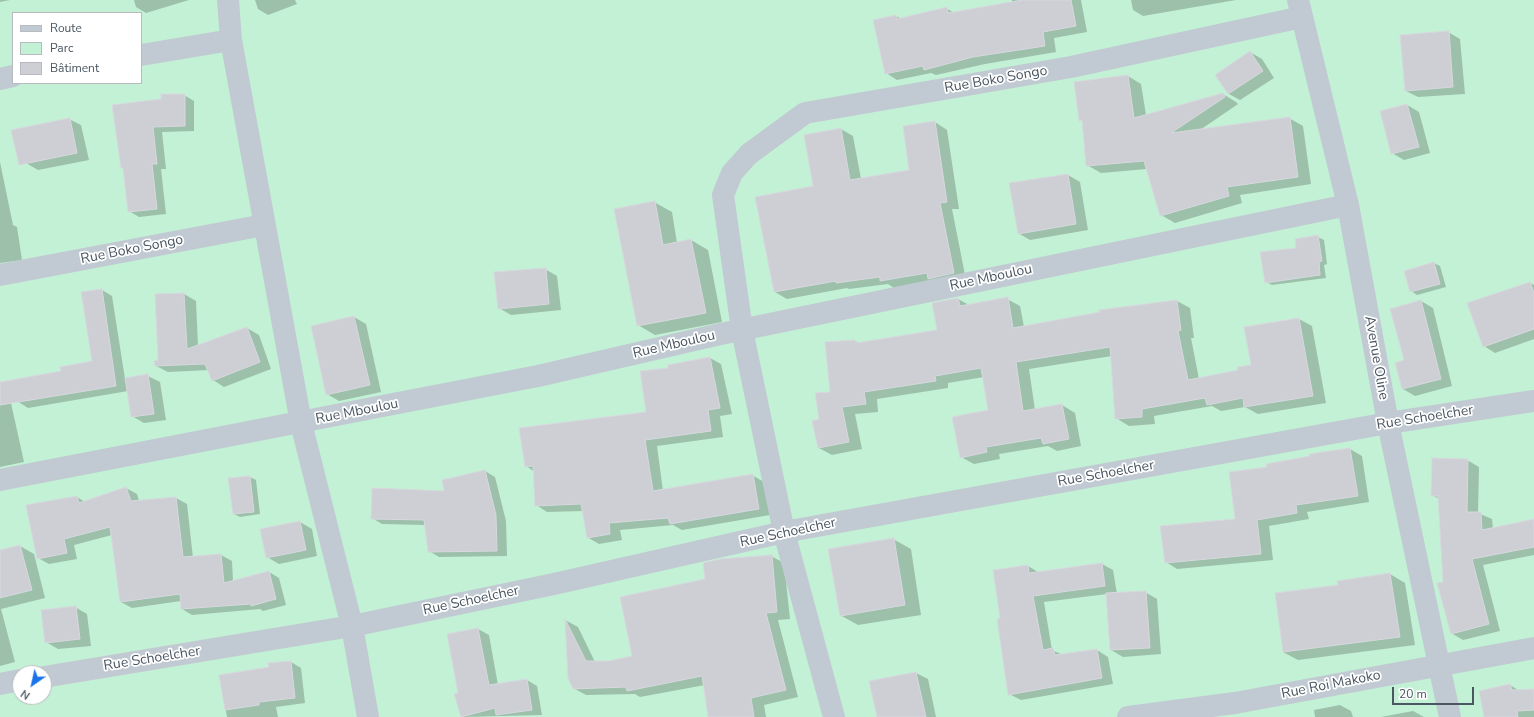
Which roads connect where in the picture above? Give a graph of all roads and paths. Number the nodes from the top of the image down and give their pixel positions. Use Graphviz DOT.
graph roads {
  1 [pos="228,0"];
  2 [pos="1300,9"];
  3 [pos="231,40"];
  4 [pos="142,55"];
  5 [pos="12,76"];
  6 [pos="0,79"];
  7 [pos="1348,205"];
  8 [pos="264,225"];
  9 [pos="0,275"];
  10 [pos="742,330"];
  11 [pos="1534,401"];
  12 [pos="300,423"];
  13 [pos="1388,423"];
  14 [pos="0,480"];
  15 [pos="784,532"];
  16 [pos="352,626"];
  17 [pos="1534,648"];
  18 [pos="1438,664"];
  19 [pos="52,675"];
  20 [pos="12,682"];
  21 [pos="0,684"];
  22 [pos="368,717"];
  23 [pos="834,717"];
  24 [pos="1128,717"];
  25 [pos="1450,717"];
  1 -- 3 [label="street"];
  2 -- 7 [label="street, Avenue Oline"];
  2 -- 10 [label="street, Rue Boko Songo"];
  3 -- 4 [label="street"];
  3 -- 8 [label="street"];
  5 -- 6 [label="street"];
  7 -- 10 [label="street, Rue Mboulou"];
  7 -- 13 [label="street, Avenue Oline"];
  8 -- 9 [label="street, Rue Boko Songo"];
  8 -- 12 [label="street"];
  10 -- 12 [label="street, Rue Mboulou"];
  10 -- 15 [label="street"];
  11 -- 13 [label="street, Rue Schoelcher"];
  12 -- 14 [label="street, Rue Mboulou"];
  12 -- 16 [label="street"];
  13 -- 15 [label="street, Rue Schoelcher"];
  13 -- 18 [label="street, Avenue Oline"];
  15 -- 16 [label="street, Rue Schoelcher"];
  15 -- 23 [label="street"];
  16 -- 19 [label="street, Rue Schoelcher"];
  16 -- 22 [label="street"];
  17 -- 18 [label="street, Rue Roi Makoko"];
  18 -- 24 [label="street, Rue Roi Makoko"];
  18 -- 25 [label="street, Avenue Oline"];
  20 -- 21 [label="street"];
}
